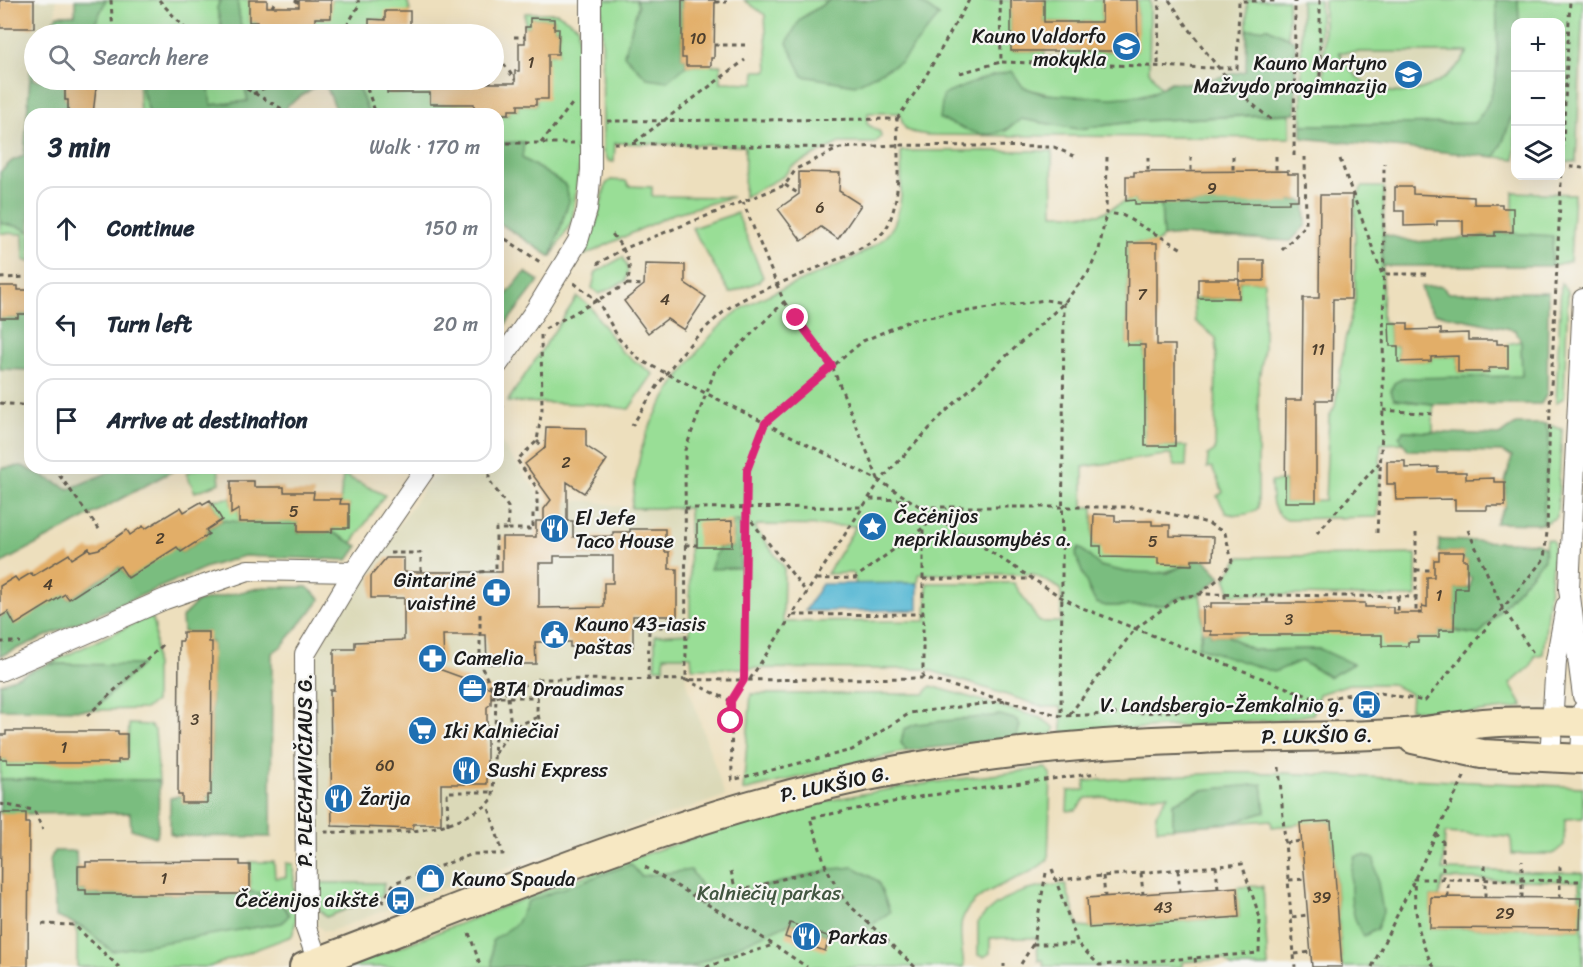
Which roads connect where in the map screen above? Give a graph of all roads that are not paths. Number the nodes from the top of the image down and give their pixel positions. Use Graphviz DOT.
graph roads {
  1 [pos="591,0"];
  2 [pos="1583,299"];
  3 [pos="504,355"];
  4 [pos="422,474"];
  5 [pos="354,572"];
  6 [pos="1569,589"];
  7 [pos="0,671"];
  8 [pos="1583,696"];
  9 [pos="1583,707"];
  10 [pos="1551,721"];
  11 [pos="1583,722"];
  12 [pos="1394,734"];
  13 [pos="1550,758"];
  14 [pos="1582,759"];
  15 [pos="311,964"];
  1 -- 3 [label="street"];
  2 -- 6 [label="street"];
  4 -- 5 [label="street, P. PLECHAVIČIAUS G."];
  5 -- 7 [label="street"];
  5 -- 15 [label="street, P. PLECHAVIČIAUS G."];
  6 -- 8 [label="street"];
  6 -- 10 [label="street"];
  9 -- 11 [label="street"];
  10 -- 11 [label="main road, P. LUKŠIO G."];
  10 -- 12 [label="main road, P. LUKŠIO G."];
  10 -- 13 [label="street"];
  11 -- 14 [label="street"];
  12 -- 13 [label="main road, P. LUKŠIO G."];
  12 -- 15 [label="main road, P. LUKŠIO G."];
  13 -- 14 [label="main road, P. LUKŠIO G."];
}
